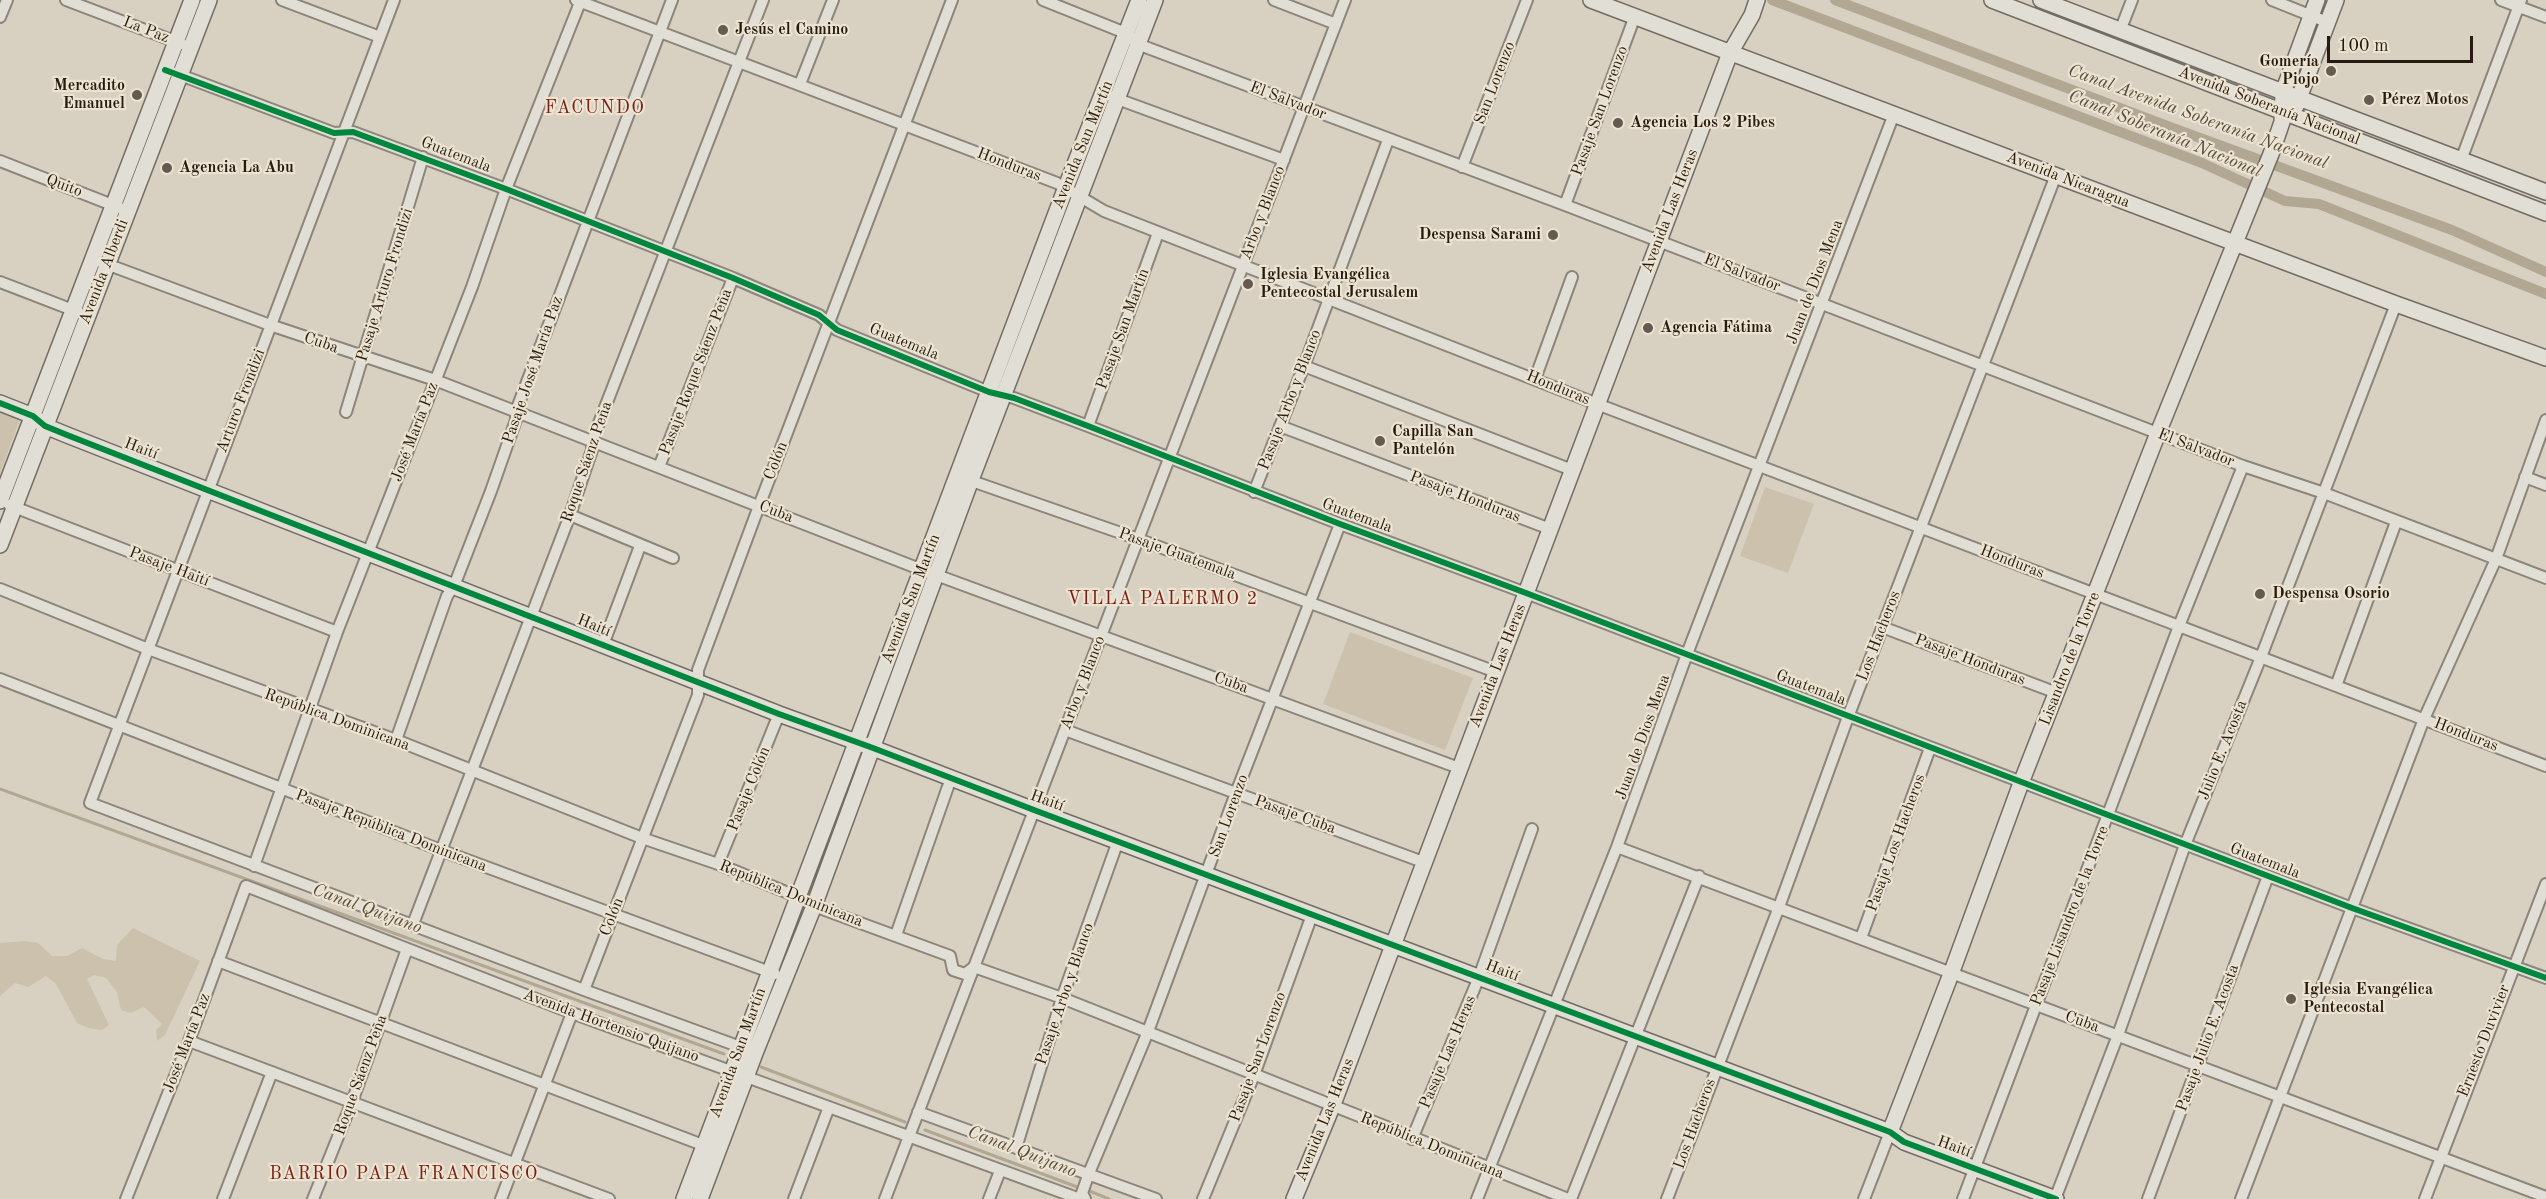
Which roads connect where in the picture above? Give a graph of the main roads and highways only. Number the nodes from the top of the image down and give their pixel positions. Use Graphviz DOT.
graph roads {
  1 [pos="192,0"];
  2 [pos="209,0"];
  3 [pos="1139,0"];
  4 [pos="1155,0"];
  5 [pos="1591,0"];
  6 [pos="1992,0"];
  7 [pos="2021,0"];
  8 [pos="2041,0"];
  9 [pos="2317,0"];
  10 [pos="2336,0"];
  11 [pos="1755,7"];
  12 [pos="2065,28"];
  13 [pos="1133,39"];
  14 [pos="1730,53"];
  15 [pos="2283,92"];
  16 [pos="1111,96"];
  17 [pos="2300,98"];
  18 [pos="2285,115"];
  19 [pos="2546,192"];
  20 [pos="2546,213"];
  21 [pos="2234,242"];
  22 [pos="100,262"];
  23 [pos="81,313"];
  24 [pos="2546,358"];
  25 [pos="0,403"];
  26 [pos="33,416"];
  27 [pos="45,426"];
  28 [pos="964,478"];
  29 [pos="7,505"];
  30 [pos="0,545"];
  31 [pos="857,742"];
  32 [pos="873,748"];
  33 [pos="1392,945"];
  34 [pos="748,1049"];
  35 [pos="1890,1132"];
  36 [pos="684,1199"];
  37 [pos="700,1199"];
  38 [pos="1294,1199"];
  39 [pos="2056,1199"];
  1 -- 22 [label="main road, Avenida Alberdi"];
  2 -- 22 [label="main road, Avenida Alberdi"];
  3 -- 13 [label="main road, Avenida San Martín"];
  4 -- 13 [label="main road, Avenida San Martín"];
  5 -- 14 [label="main road, Avenida Nicaragua"];
  6 -- 12 [label="main road, Avenida Soberanía Nacional"];
  7 -- 12 [label="main road"];
  8 -- 15 [label="main road, Avenida Soberanía Nacional"];
  9 -- 15 [label="main road, Lisandro de la Torre"];
  10 -- 17 [label="main road, Lisandro de la Torre"];
  11 -- 14 [label="main road, Avenida Las Heras"];
  12 -- 18 [label="main road, Avenida Soberanía Nacional"];
  13 -- 16 [label="main road, Avenida San Martín"];
  14 -- 21 [label="main road, Avenida Nicaragua"];
  14 -- 33 [label="main road, Avenida Las Heras"];
  15 -- 17 [label="main road, Avenida Soberanía Nacional"];
  15 -- 18 [label="main road, Lisandro de la Torre"];
  16 -- 28 [label="main road, Avenida San Martín"];
  16 -- 28 [label="main road, Avenida San Martín"];
  17 -- 18 [label="main road, Lisandro de la Torre"];
  17 -- 19 [label="main road, Avenida Soberanía Nacional"];
  18 -- 20 [label="main road, Avenida Soberanía Nacional"];
  18 -- 21 [label="main road, Lisandro de la Torre"];
  21 -- 24 [label="main road, Avenida Nicaragua"];
  21 -- 35 [label="main road, Lisandro de la Torre"];
  22 -- 23 [label="main road, Avenida Alberdi"];
  23 -- 26 [label="main road, Avenida Alberdi"];
  23 -- 27 [label="main road, Avenida Alberdi"];
  25 -- 26 [label="main road, Haití"];
  26 -- 27 [label="main road, Haití"];
  26 -- 29 [label="main road, Avenida Alberdi"];
  27 -- 29 [label="main road, Avenida Alberdi"];
  27 -- 31 [label="main road, Haití"];
  28 -- 31 [label="main road, Avenida San Martín"];
  28 -- 32 [label="main road, Avenida San Martín"];
  29 -- 30 [label="main road, Avenida Alberdi"];
  31 -- 32 [label="main road, Haití"];
  31 -- 34 [label="main road, Avenida San Martín"];
  32 -- 33 [label="main road, Haití"];
  32 -- 34 [label="main road, Avenida San Martín"];
  33 -- 35 [label="main road, Haití"];
  33 -- 38 [label="main road, Avenida Las Heras"];
  34 -- 36 [label="main road, Avenida San Martín"];
  34 -- 37 [label="main road, Avenida San Martín"];
  35 -- 39 [label="main road, Haití"];
}
